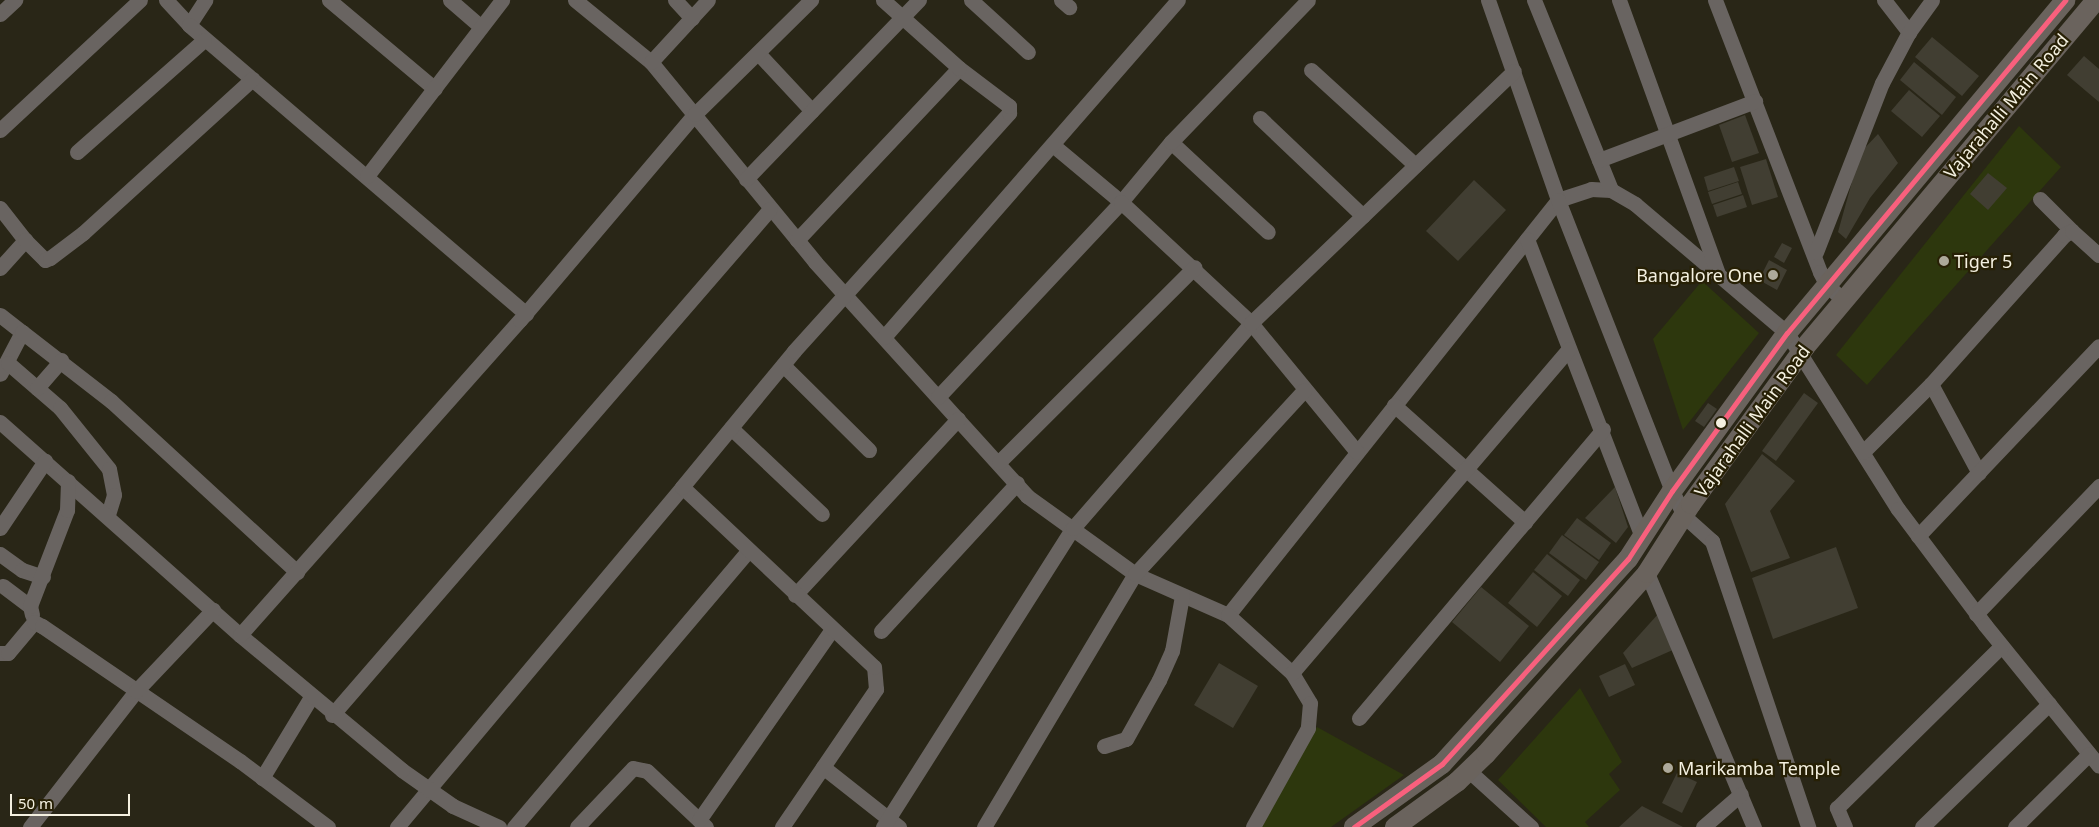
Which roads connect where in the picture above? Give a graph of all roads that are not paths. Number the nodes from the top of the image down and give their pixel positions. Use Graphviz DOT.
graph roads {
  1 [pos="15,0"];
  2 [pos="140,0"];
  3 [pos="166,0"];
  4 [pos="205,0"];
  5 [pos="329,0"];
  6 [pos="450,0"];
  7 [pos="502,0"];
  8 [pos="576,0"];
  9 [pos="675,0"];
  10 [pos="708,0"];
  11 [pos="811,0"];
  12 [pos="883,0"];
  13 [pos="919,0"];
  14 [pos="971,0"];
  15 [pos="1178,0"];
  16 [pos="1308,0"];
  17 [pos="1488,0"];
  18 [pos="1534,0"];
  19 [pos="1619,0"];
  20 [pos="1715,0"];
  21 [pos="1884,0"];
  22 [pos="1932,0"];
  23 [pos="2065,0"];
  24 [pos="2096,0"];
  25 [pos="0,14"];
  26 [pos="692,18"];
  27 [pos="902,18"];
  28 [pos="189,25"];
  29 [pos="481,27"];
  30 [pos="1909,32"];
  31 [pos="204,40"];
  32 [pos="1028,52"];
  33 [pos="758,53"];
  34 [pos="651,62"];
  35 [pos="959,68"];
  36 [pos="1311,70"];
  37 [pos="1514,71"];
  38 [pos="252,80"];
  39 [pos="435,89"];
  40 [pos="1755,101"];
  41 [pos="812,111"];
  42 [pos="695,114"];
  43 [pos="1260,118"];
  44 [pos="0,130"];
  45 [pos="1669,132"];
  46 [pos="1171,142"];
  47 [pos="1054,146"];
  48 [pos="77,152"];
  49 [pos="1599,160"];
  50 [pos="1415,165"];
  51 [pos="368,176"];
  52 [pos="746,178"];
  53 [pos="1611,190"];
  54 [pos="2040,199"];
  55 [pos="1558,200"];
  56 [pos="1121,202"];
  57 [pos="0,208"];
  58 [pos="770,209"];
  59 [pos="1363,216"];
  60 [pos="2072,231"];
  61 [pos="1268,232"];
  62 [pos="1528,238"];
  63 [pos="25,240"];
  64 [pos="797,240"];
  65 [pos="1816,252"];
  66 [pos="2099,255"];
  67 [pos="1195,267"];
  68 [pos="0,268"];
  69 [pos="1720,276"];
  70 [pos="1826,284"];
  71 [pos="844,294"];
  72 [pos="1843,300"];
  73 [pos="526,314"];
  74 [pos="0,315"];
  75 [pos="1251,323"];
  76 [pos="22,332"];
  77 [pos="1786,333"];
  78 [pos="884,337"];
  79 [pos="2099,346"];
  80 [pos="1569,349"];
  81 [pos="1800,356"];
  82 [pos="61,360"];
  83 [pos="782,365"];
  84 [pos="4,368"];
  85 [pos="1931,384"];
  86 [pos="37,388"];
  87 [pos="1304,390"];
  88 [pos="938,397"];
  89 [pos="1394,405"];
  90 [pos="958,419"];
  91 [pos="0,422"];
  92 [pos="730,428"];
  93 [pos="1603,430"];
  94 [pos="869,450"];
  95 [pos="1357,452"];
  96 [pos="1863,452"];
  97 [pos="45,461"];
  98 [pos="999,462"];
  99 [pos="1466,470"];
  100 [pos="1979,473"];
  101 [pos="68,481"];
  102 [pos="1017,483"];
  103 [pos="682,486"];
  104 [pos="2099,486"];
  105 [pos="1672,491"];
  106 [pos="822,514"];
  107 [pos="108,515"];
  108 [pos="1684,516"];
  109 [pos="1525,522"];
  110 [pos="0,528"];
  111 [pos="1072,528"];
  112 [pos="1918,536"];
  113 [pos="1642,537"];
  114 [pos="748,551"];
  115 [pos="0,554"];
  116 [pos="297,572"];
  117 [pos="1135,574"];
  118 [pos="1647,574"];
  119 [pos="44,577"];
  120 [pos="3,586"];
  121 [pos="795,595"];
  122 [pos="1182,596"];
  123 [pos="30,606"];
  124 [pos="213,610"];
  125 [pos="1976,614"];
  126 [pos="1228,615"];
  127 [pos="34,622"];
  128 [pos="832,629"];
  129 [pos="881,631"];
  130 [pos="240,635"];
  131 [pos="2001,646"];
  132 [pos="0,653"];
  133 [pos="1292,673"];
  134 [pos="136,691"];
  135 [pos="311,697"];
  136 [pos="2049,704"];
  137 [pos="332,715"];
  138 [pos="1359,718"];
  139 [pos="1104,746"];
  140 [pos="2089,754"];
  141 [pos="2099,766"];
  142 [pos="823,767"];
  143 [pos="1469,771"];
  144 [pos="262,778"];
  145 [pos="430,789"];
  146 [pos="1741,794"];
  147 [pos="702,824"];
  148 [pos="890,825"];
  149 [pos="30,827"];
  150 [pos="328,827"];
  151 [pos="396,827"];
  152 [pos="499,827"];
  153 [pos="514,827"];
  154 [pos="577,827"];
  155 [pos="782,827"];
  156 [pos="984,827"];
  157 [pos="1253,827"];
  158 [pos="1354,827"];
  159 [pos="1395,827"];
  160 [pos="1531,827"];
  161 [pos="1703,827"];
  162 [pos="1754,827"];
  163 [pos="1808,827"];
  164 [pos="1845,827"];
  165 [pos="1922,827"];
  166 [pos="2015,827"];
  1 -- 25 [label="street"];
  2 -- 44 [label="street"];
  3 -- 28 [label="street"];
  4 -- 28 [label="street"];
  5 -- 39 [label="street"];
  6 -- 29 [label="street"];
  7 -- 29 [label="street"];
  8 -- 34 [label="street"];
  9 -- 26 [label="street"];
  10 -- 26 [label="street"];
  11 -- 33 [label="street"];
  12 -- 27 [label="street"];
  13 -- 27 [label="street"];
  14 -- 32 [label="street"];
  15 -- 47 [label="street"];
  16 -- 46 [label="street"];
  17 -- 37 [label="street"];
  18 -- 49 [label="street"];
  19 -- 45 [label="street"];
  20 -- 40 [label="street"];
  21 -- 30 [label="street"];
  22 -- 30 [label="street"];
  23 -- 70 [label="main road, Vajarahalli Main Road"];
  24 -- 72 [label="main road, Vajarahalli Main Road"];
  26 -- 34 [label="street"];
  27 -- 35 [label="street"];
  27 -- 41 [label="street"];
  28 -- 31 [label="street"];
  29 -- 39 [label="street"];
  30 -- 65 [label="street"];
  31 -- 38 [label="street"];
  31 -- 48 [label="street"];
  33 -- 41 [label="street"];
  33 -- 42 [label="street"];
  34 -- 42 [label="street"];
  35 -- 64 [label="street"];
  35 -- 71 [label="street"];
  36 -- 50 [label="street"];
  37 -- 50 [label="street"];
  37 -- 55 [label="street"];
  38 -- 51 [label="street"];
  38 -- 63 [label="street"];
  39 -- 51 [label="street"];
  40 -- 45 [label="street"];
  40 -- 65 [label="street"];
  41 -- 52 [label="street"];
  42 -- 52 [label="street"];
  42 -- 73 [label="street"];
  43 -- 59 [label="street"];
  45 -- 49 [label="street"];
  45 -- 69 [label="street"];
  46 -- 56 [label="street"];
  46 -- 61 [label="street"];
  47 -- 56 [label="street"];
  47 -- 78 [label="street"];
  49 -- 53 [label="street"];
  50 -- 59 [label="street"];
  51 -- 73 [label="street"];
  52 -- 58 [label="street"];
  53 -- 55 [label="street"];
  53 -- 69 [label="street"];
  54 -- 60 [label="street"];
  55 -- 62 [label="street"];
  55 -- 105 [label="street"];
  56 -- 67 [label="street"];
  56 -- 88 [label="street"];
  57 -- 63 [label="street"];
  58 -- 64 [label="street"];
  58 -- 137 [label="street"];
  59 -- 75 [label="street"];
  60 -- 66 [label="street"];
  60 -- 85 [label="street"];
  62 -- 80 [label="street"];
  62 -- 89 [label="street"];
  63 -- 68 [label="street"];
  64 -- 71 [label="street"];
  65 -- 70 [label="street"];
  67 -- 75 [label="street"];
  67 -- 98 [label="street"];
  69 -- 77 [label="street"];
  70 -- 72 [label="street"];
  70 -- 77 [label="main road, Vajarahalli Main Road"];
  71 -- 78 [label="street"];
  71 -- 83 [label="street"];
  72 -- 81 [label="main road, Vajarahalli Main Road"];
  73 -- 116 [label="street"];
  74 -- 76 [label="street"];
  75 -- 87 [label="street"];
  75 -- 111 [label="street"];
  76 -- 82 [label="street"];
  76 -- 84 [label="street"];
  77 -- 81 [label="street"];
  77 -- 105 [label="main road, Vajarahalli Main Road"];
  78 -- 88 [label="street"];
  79 -- 100 [label="street"];
  80 -- 93 [label="street"];
  80 -- 99 [label="street"];
  81 -- 96 [label="street"];
  81 -- 108 [label="main road, Vajarahalli Main Road"];
  82 -- 86 [label="street"];
  82 -- 116 [label="street"];
  83 -- 92 [label="street"];
  83 -- 94 [label="street"];
  84 -- 86 [label="street"];
  85 -- 96 [label="street"];
  85 -- 100 [label="street"];
  86 -- 107 [label="street"];
  87 -- 95 [label="street"];
  87 -- 117 [label="street"];
  88 -- 90 [label="street"];
  89 -- 95 [label="street"];
  89 -- 99 [label="street"];
  90 -- 98 [label="street"];
  90 -- 121 [label="street"];
  91 -- 97 [label="street"];
  92 -- 103 [label="street"];
  92 -- 106 [label="street"];
  93 -- 109 [label="street"];
  93 -- 113 [label="street"];
  95 -- 126 [label="street"];
  96 -- 112 [label="street"];
  97 -- 101 [label="street"];
  97 -- 110 [label="street"];
  98 -- 102 [label="street"];
  99 -- 109 [label="street"];
  99 -- 133 [label="street"];
  100 -- 112 [label="street"];
  101 -- 107 [label="street"];
  101 -- 119 [label="street"];
  102 -- 111 [label="street"];
  102 -- 129 [label="street"];
  103 -- 114 [label="street"];
  103 -- 145 [label="street"];
  104 -- 125 [label="street"];
  105 -- 108 [label="street"];
  105 -- 113 [label="main road, Vajarahalli Main Road"];
  107 -- 124 [label="street"];
  108 -- 118 [label="main road, Vajarahalli Main Road"];
  108 -- 163 [label="street"];
  109 -- 138 [label="street"];
  111 -- 117 [label="street"];
  111 -- 148 [label="street"];
  112 -- 125 [label="street"];
  113 -- 158 [label="main road, Vajarahalli Main Road"];
  114 -- 121 [label="street"];
  114 -- 153 [label="street"];
  115 -- 119 [label="street"];
  116 -- 130 [label="street"];
  117 -- 122 [label="street"];
  117 -- 156 [label="street"];
  118 -- 143 [label="main road, Vajarahalli Main Road"];
  118 -- 146 [label="street"];
  119 -- 123 [label="street"];
  120 -- 123 [label="street"];
  121 -- 128 [label="street"];
  122 -- 126 [label="street"];
  122 -- 139 [label="street"];
  123 -- 127 [label="street"];
  124 -- 130 [label="street"];
  124 -- 134 [label="street"];
  125 -- 131 [label="street"];
  126 -- 133 [label="street"];
  127 -- 132 [label="street"];
  127 -- 134 [label="street"];
  128 -- 142 [label="street"];
  128 -- 147 [label="street"];
  130 -- 135 [label="street"];
  131 -- 136 [label="street"];
  131 -- 164 [label="street"];
  133 -- 157 [label="street"];
  134 -- 144 [label="street"];
  134 -- 149 [label="street"];
  135 -- 137 [label="street"];
  135 -- 144 [label="street"];
  136 -- 140 [label="street"];
  136 -- 165 [label="street"];
  137 -- 145 [label="street"];
  140 -- 141 [label="street"];
  140 -- 166 [label="street"];
  142 -- 148 [label="street"];
  142 -- 155 [label="street"];
  143 -- 159 [label="main road, Vajarahalli Main Road"];
  143 -- 160 [label="street"];
  144 -- 150 [label="street"];
  145 -- 151 [label="street"];
  145 -- 152 [label="street"];
  146 -- 161 [label="street"];
  146 -- 162 [label="street"];
  147 -- 154 [label="street"];
}
